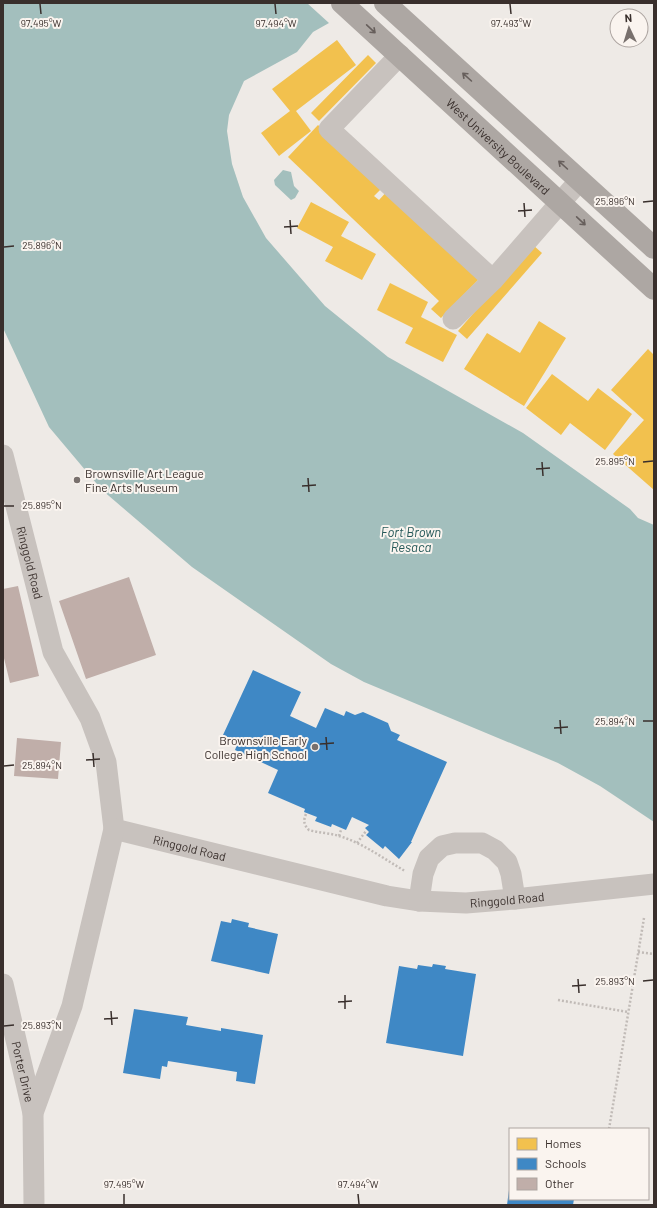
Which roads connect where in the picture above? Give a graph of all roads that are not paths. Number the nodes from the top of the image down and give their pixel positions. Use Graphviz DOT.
graph roads {
  1 [pos="342,3"];
  2 [pos="385,3"];
  3 [pos="400,55"];
  4 [pos="580,180"];
  5 [pos="560,203"];
  6 [pos="654,248"];
  7 [pos="492,280"];
  8 [pos="654,289"];
  9 [pos="453,319"];
  10 [pos="3,454"];
  11 [pos="114,829"];
  12 [pos="654,884"];
  13 [pos="515,899"];
  14 [pos="419,901"];
  15 [pos="3,984"];
  16 [pos="33,1113"];
  17 [pos="34,1205"];
  1 -- 3 [label="main road, West University Boulevard, one-way"];
  4 -- 2 [label="main road, one-way"];
  3 -- 5 [label="main road, West University Boulevard"];
  3 -- 7 [label="street"];
  4 -- 5 [label="street"];
  4 -- 6 [label="main road"];
  5 -- 7 [label="street"];
  5 -- 8 [label="main road, West University Boulevard, one-way"];
  7 -- 9 [label="street"];
  10 -- 11 [label="street, Ringgold Road"];
  11 -- 14 [label="street, Ringgold Road"];
  11 -- 16 [label="street"];
  12 -- 13 [label="street, Ringgold Road"];
  13 -- 14 [label="street, Ringgold Road"];
  13 -- 14 [label="street"];
  15 -- 16 [label="street, Porter Drive"];
  16 -- 17 [label="street"];
}
